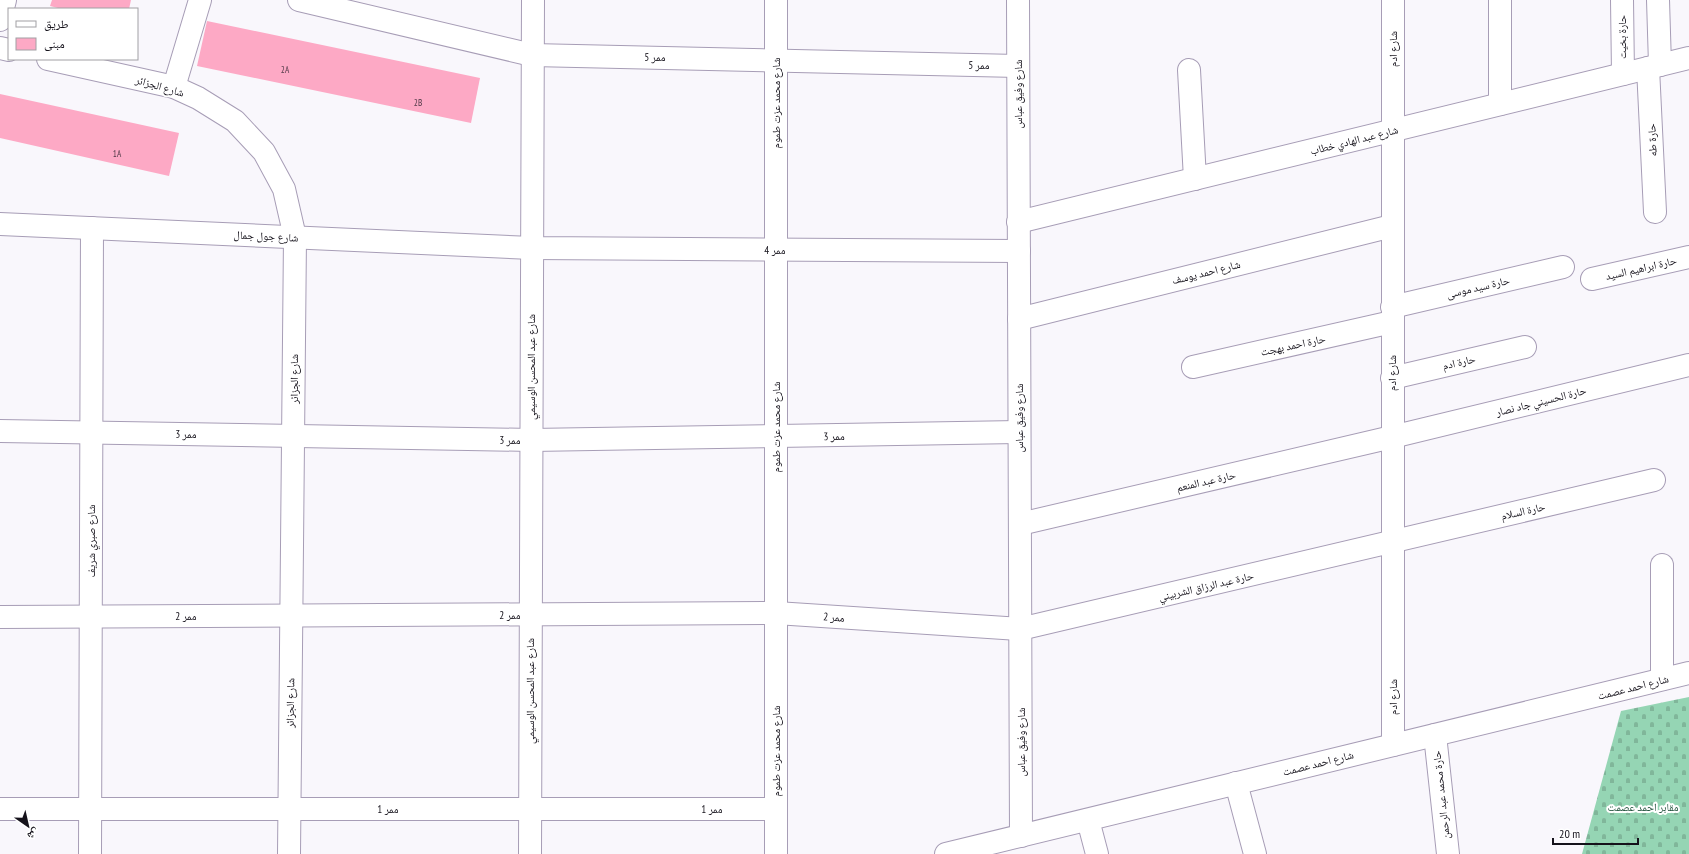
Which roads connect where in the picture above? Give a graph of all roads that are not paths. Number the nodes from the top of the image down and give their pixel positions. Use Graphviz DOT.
graph roads {
  1 [pos="5,0"];
  2 [pos="200,0"];
  3 [pos="299,0"];
  4 [pos="532,0"];
  5 [pos="776,0"];
  6 [pos="1018,0"];
  7 [pos="1393,0"];
  8 [pos="1500,0"];
  9 [pos="1622,0"];
  10 [pos="1658,0"];
  11 [pos="0,20"];
  12 [pos="532,55"];
  13 [pos="1689,58"];
  14 [pos="52,60"];
  15 [pos="776,60"];
  16 [pos="1018,66"];
  17 [pos="1654,67"];
  18 [pos="1189,70"];
  19 [pos="1623,74"];
  20 [pos="174,87"];
  21 [pos="1500,104"];
  22 [pos="1392,131"];
  23 [pos="1195,179"];
  24 [pos="1655,212"];
  25 [pos="1018,222"];
  26 [pos="0,224"];
  27 [pos="1392,226"];
  28 [pos="92,228"];
  29 [pos="295,237"];
  30 [pos="532,248"];
  31 [pos="776,250"];
  32 [pos="1019,251"];
  33 [pos="1689,257"];
  34 [pos="1563,267"];
  35 [pos="1592,279"];
  36 [pos="1392,315"];
  37 [pos="1019,319"];
  38 [pos="1526,346"];
  39 [pos="1689,365"];
  40 [pos="1193,367"];
  41 [pos="1392,378"];
  42 [pos="0,431"];
  43 [pos="91,432"];
  44 [pos="1019,432"];
  45 [pos="293,436"];
  46 [pos="776,436"];
  47 [pos="1392,438"];
  48 [pos="531,440"];
  49 [pos="1654,480"];
  50 [pos="1020,524"];
  51 [pos="1392,542"];
  52 [pos="1662,565"];
  53 [pos="776,613"];
  54 [pos="530,615"];
  55 [pos="91,616"];
  56 [pos="291,616"];
  57 [pos="0,617"];
  58 [pos="1020,629"];
  59 [pos="1689,673"];
  60 [pos="1662,679"];
  61 [pos="1435,735"];
  62 [pos="1393,745"];
  63 [pos="1236,783"];
  64 [pos="0,809"];
  65 [pos="90,809"];
  66 [pos="289,809"];
  67 [pos="530,809"];
  68 [pos="776,809"];
  69 [pos="1088,820"];
  70 [pos="1022,836"];
  71 [pos="90,854"];
  72 [pos="289,854"];
  73 [pos="530,854"];
  74 [pos="776,854"];
  75 [pos="946,854"];
  76 [pos="1097,854"];
  77 [pos="1255,854"];
  78 [pos="1448,854"];
  1 -- 11 [label="street"];
  2 -- 20 [label="street"];
  3 -- 12 [label="street, ممر 5"];
  4 -- 12 [label="street, شارع عبد المحسن الوسيمي"];
  5 -- 15 [label="street, شارع محمد عزت طموم"];
  6 -- 16 [label="street, شارع وفيق عباس"];
  7 -- 22 [label="street, شارع ادم"];
  8 -- 21 [label="street"];
  9 -- 19 [label="street, حارة بخيت"];
  10 -- 17 [label="street, حارة طه"];
  12 -- 15 [label="street, ممر 5"];
  12 -- 30 [label="street, شارع عبد المحسن الوسيمي"];
  13 -- 17 [label="street, شارع عبد الهادي خطاب"];
  14 -- 20 [label="street, شارع الجزائر"];
  15 -- 16 [label="street, ممر 5"];
  15 -- 31 [label="street, شارع محمد عزت طموم"];
  16 -- 25 [label="street, شارع وفيق عباس"];
  17 -- 19 [label="street, شارع عبد الهادي خطاب"];
  17 -- 24 [label="street, حارة طه"];
  18 -- 23 [label="street"];
  19 -- 21 [label="street, شارع عبد الهادي خطاب"];
  20 -- 29 [label="street, شارع الجزائر"];
  21 -- 22 [label="street, شارع عبد الهادي خطاب"];
  22 -- 23 [label="street, شارع عبد الهادي خطاب"];
  22 -- 27 [label="street, شارع ادم"];
  23 -- 25 [label="street, شارع عبد الهادي خطاب"];
  25 -- 32 [label="street, شارع وفيق عباس"];
  26 -- 28 [label="street, شارع جول جمال"];
  27 -- 36 [label="street, شارع ادم"];
  27 -- 37 [label="street, شارع احمد يوسف"];
  28 -- 29 [label="street, شارع جول جمال"];
  28 -- 43 [label="street, شارع صبري شريف"];
  29 -- 30 [label="street, شارع جول جمال"];
  29 -- 45 [label="street, شارع الجزائر"];
  30 -- 31 [label="street, ممر 4"];
  30 -- 48 [label="street, شارع عبد المحسن الوسيمي"];
  31 -- 32 [label="street, ممر 4"];
  31 -- 46 [label="street, شارع محمد عزت طموم"];
  32 -- 37 [label="street, شارع وفيق عباس"];
  33 -- 35 [label="street, حارة ابراهيم السيد"];
  34 -- 36 [label="street, حارة سيد موسى"];
  36 -- 40 [label="street, حارة احمد بهجت"];
  36 -- 41 [label="street, شارع ادم"];
  37 -- 44 [label="street, شارع وفيق عباس"];
  38 -- 41 [label="street, حارة ادم"];
  39 -- 47 [label="street, حارة الحسيني جاد نصار"];
  41 -- 47 [label="street, شارع ادم"];
  42 -- 43 [label="street, ممر 3"];
  43 -- 45 [label="street, ممر 3"];
  43 -- 55 [label="street, شارع صبري شريف"];
  44 -- 46 [label="street, ممر 3"];
  44 -- 50 [label="street, شارع وفيق عباس"];
  45 -- 48 [label="street, ممر 3"];
  45 -- 56 [label="street, شارع الجزائر"];
  46 -- 48 [label="street, ممر 3"];
  46 -- 53 [label="street, شارع محمد عزت طموم"];
  47 -- 50 [label="street, حارة عبد المنعم"];
  47 -- 51 [label="street, شارع ادم"];
  48 -- 54 [label="street, شارع عبد المحسن الوسيمي"];
  49 -- 51 [label="street, حارة السلام"];
  50 -- 58 [label="street, شارع وفيق عباس"];
  51 -- 58 [label="street, حارة عبد الرزاق الشربيني"];
  51 -- 62 [label="street, شارع ادم"];
  52 -- 60 [label="street"];
  53 -- 54 [label="street, ممر 2"];
  53 -- 58 [label="street, ممر 2"];
  53 -- 68 [label="street, شارع محمد عزت طموم"];
  54 -- 56 [label="street, ممر 2"];
  54 -- 67 [label="street, شارع عبد المحسن الوسيمي"];
  55 -- 56 [label="street, ممر 2"];
  55 -- 57 [label="street, ممر 2"];
  55 -- 65 [label="street, شارع صبري شريف"];
  56 -- 66 [label="street, شارع الجزائر"];
  58 -- 70 [label="street, شارع وفيق عباس"];
  59 -- 60 [label="street, شارع احمد عصمت"];
  60 -- 61 [label="street, شارع احمد عصمت"];
  61 -- 62 [label="street, شارع احمد عصمت"];
  61 -- 78 [label="street, حارة محمد عبد الرحمن"];
  62 -- 63 [label="street, شارع احمد عصمت"];
  63 -- 69 [label="street, شارع احمد عصمت"];
  63 -- 77 [label="street"];
  64 -- 65 [label="street, ممر 1"];
  65 -- 66 [label="street, ممر 1"];
  65 -- 71 [label="street, شارع صبري شريف"];
  66 -- 67 [label="street, ممر 1"];
  66 -- 72 [label="street, شارع الجزائر"];
  67 -- 68 [label="street, ممر 1"];
  67 -- 73 [label="street, شارع عبد المحسن الوسيمي"];
  68 -- 74 [label="street, شارع محمد عزت طموم"];
  69 -- 70 [label="street, شارع احمد عصمت"];
  69 -- 76 [label="street"];
  70 -- 75 [label="street, شارع احمد عصمت"];
}
